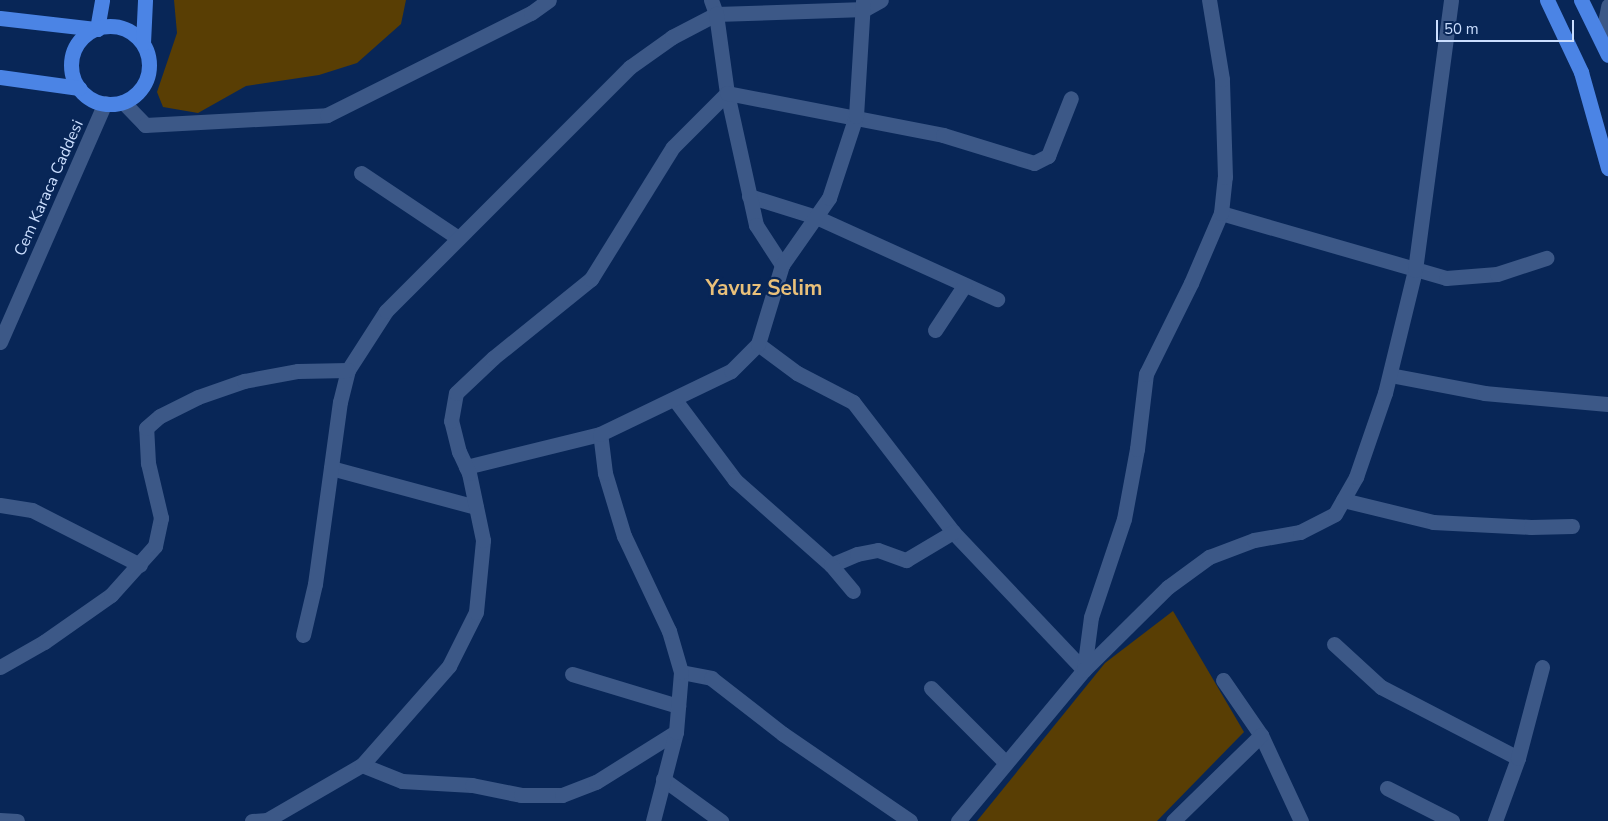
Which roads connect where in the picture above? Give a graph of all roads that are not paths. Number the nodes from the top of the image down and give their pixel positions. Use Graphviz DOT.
graph roads {
  1 [pos="102,0"];
  2 [pos="145,0"];
  3 [pos="550,0"];
  4 [pos="881,0"];
  5 [pos="1209,0"];
  6 [pos="1452,0"];
  7 [pos="1546,0"];
  8 [pos="1581,0"];
  9 [pos="864,4"];
  10 [pos="1608,6"];
  11 [pos="713,7"];
  12 [pos="0,18"];
  13 [pos="97,29"];
  14 [pos="1602,38"];
  15 [pos="143,44"];
  16 [pos="1608,55"];
  17 [pos="0,77"];
  18 [pos="79,88"];
  19 [pos="727,93"];
  20 [pos="1070,98"];
  21 [pos="122,102"];
  22 [pos="105,104"];
  23 [pos="856,116"];
  24 [pos="1608,168"];
  25 [pos="361,173"];
  26 [pos="750,196"];
  27 [pos="1221,213"];
  28 [pos="816,217"];
  29 [pos="458,238"];
  30 [pos="1546,258"];
  31 [pos="782,265"];
  32 [pos="1415,270"];
  33 [pos="964,286"];
  34 [pos="997,299"];
  35 [pos="935,330"];
  36 [pos="0,342"];
  37 [pos="758,344"];
  38 [pos="348,370"];
  39 [pos="1390,375"];
  40 [pos="675,400"];
  41 [pos="1608,404"];
  42 [pos="600,434"];
  43 [pos="466,467"];
  44 [pos="331,468"];
  45 [pos="1343,500"];
  46 [pos="0,505"];
  47 [pos="476,507"];
  48 [pos="1572,526"];
  49 [pos="953,532"];
  50 [pos="140,565"];
  51 [pos="831,565"];
  52 [pos="853,591"];
  53 [pos="303,635"];
  54 [pos="1334,644"];
  55 [pos="0,667"];
  56 [pos="1542,667"];
  57 [pos="1084,670"];
  58 [pos="681,672"];
  59 [pos="572,674"];
  60 [pos="1223,680"];
  61 [pos="931,688"];
  62 [pos="678,706"];
  63 [pos="676,732"];
  64 [pos="1261,735"];
  65 [pos="1518,758"];
  66 [pos="1006,763"];
  67 [pos="362,765"];
  68 [pos="663,779"];
  69 [pos="1387,788"];
  70 [pos="0,820"];
  71 [pos="16,821"];
  72 [pos="252,821"];
  73 [pos="653,821"];
  74 [pos="721,821"];
  75 [pos="910,821"];
  76 [pos="958,821"];
  77 [pos="1172,821"];
  78 [pos="1301,821"];
  79 [pos="1452,821"];
  80 [pos="1495,821"];
  1 -- 13 [label="main road"];
  2 -- 15 [label="main road"];
  3 -- 21 [label="street"];
  4 -- 9 [label="street"];
  5 -- 27 [label="street"];
  6 -- 32 [label="street"];
  7 -- 24 [label="main road"];
  8 -- 14 [label="main road"];
  9 -- 11 [label="street"];
  9 -- 23 [label="street"];
  10 -- 14 [label="street"];
  11 -- 19 [label="street"];
  11 -- 29 [label="street"];
  12 -- 13 [label="main road"];
  13 -- 15 [label="main road"];
  13 -- 18 [label="main road"];
  14 -- 16 [label="main road"];
  15 -- 21 [label="main road"];
  17 -- 18 [label="main road"];
  18 -- 22 [label="main road"];
  19 -- 23 [label="street"];
  19 -- 26 [label="street"];
  19 -- 43 [label="street"];
  20 -- 23 [label="street"];
  21 -- 22 [label="main road"];
  22 -- 36 [label="street, Cem Karaca Caddesi"];
  23 -- 28 [label="street"];
  25 -- 29 [label="street"];
  26 -- 28 [label="street"];
  26 -- 31 [label="street"];
  27 -- 32 [label="street"];
  27 -- 57 [label="street"];
  28 -- 31 [label="street"];
  28 -- 33 [label="street"];
  29 -- 38 [label="street"];
  30 -- 32 [label="street"];
  31 -- 37 [label="street"];
  32 -- 39 [label="street"];
  33 -- 34 [label="street"];
  33 -- 35 [label="street"];
  37 -- 40 [label="street"];
  37 -- 49 [label="street"];
  38 -- 44 [label="street"];
  38 -- 50 [label="street"];
  39 -- 41 [label="street"];
  39 -- 45 [label="street"];
  40 -- 42 [label="street"];
  40 -- 51 [label="street"];
  42 -- 43 [label="street"];
  42 -- 58 [label="street"];
  43 -- 47 [label="street"];
  44 -- 47 [label="street"];
  44 -- 53 [label="street"];
  45 -- 48 [label="street"];
  45 -- 57 [label="street"];
  46 -- 50 [label="street"];
  47 -- 67 [label="street"];
  49 -- 51 [label="street"];
  49 -- 57 [label="street"];
  50 -- 55 [label="street"];
  51 -- 52 [label="street"];
  54 -- 65 [label="street"];
  56 -- 65 [label="street"];
  57 -- 66 [label="street"];
  58 -- 62 [label="street"];
  58 -- 75 [label="street"];
  59 -- 62 [label="street"];
  60 -- 64 [label="street"];
  61 -- 66 [label="street"];
  62 -- 63 [label="street"];
  63 -- 67 [label="street"];
  63 -- 68 [label="street"];
  64 -- 77 [label="street"];
  64 -- 78 [label="street"];
  65 -- 80 [label="street"];
  66 -- 76 [label="street"];
  67 -- 72 [label="street"];
  68 -- 73 [label="street"];
  68 -- 74 [label="street"];
  69 -- 79 [label="street"];
  70 -- 71 [label="street"];
}
